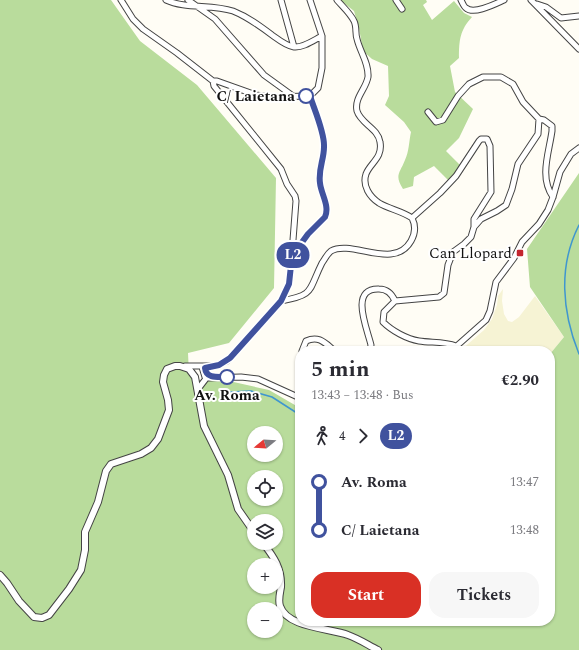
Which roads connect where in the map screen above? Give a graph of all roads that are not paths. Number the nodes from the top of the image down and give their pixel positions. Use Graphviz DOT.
graph roads {
  1 [pos="121,0"];
  2 [pos="166,0"];
  3 [pos="188,0"];
  4 [pos="281,0"];
  5 [pos="310,0"];
  6 [pos="337,0"];
  7 [pos="396,0"];
  8 [pos="460,0"];
  9 [pos="504,0"];
  10 [pos="533,2"];
  11 [pos="195,5"];
  12 [pos="402,9"];
  13 [pos="579,16"];
  14 [pos="322,36"];
  15 [pos="294,47"];
  16 [pos="579,49"];
  17 [pos="213,81"];
  18 [pos="293,96"];
  19 [pos="310,96"];
  20 [pos="428,112"];
  21 [pos="539,119"];
  22 [pos="579,148"];
  23 [pos="553,197"];
  24 [pos="412,218"];
  25 [pos="474,227"];
  26 [pos="292,256"];
  27 [pos="281,301"];
  28 [pos="395,301"];
  29 [pos="304,346"];
  30 [pos="329,346"];
  31 [pos="371,346"];
  32 [pos="456,346"];
  33 [pos="180,366"];
  34 [pos="201,367"];
  35 [pos="195,376"];
  36 [pos="208,376"];
  37 [pos="198,388"];
  38 [pos="295,396"];
  39 [pos="247,522"];
  40 [pos="268,550"];
  41 [pos="0,575"];
  42 [pos="295,620"];
  43 [pos="313,626"];
  44 [pos="378,650"];
  1 -- 17 [label="street"];
  2 -- 11 [label="street"];
  3 -- 11 [label="street"];
  4 -- 15 [label="street"];
  5 -- 14 [label="street"];
  6 -- 24 [label="street"];
  7 -- 12 [label="street"];
  8 -- 9 [label="street"];
  10 -- 13 [label="street"];
  10 -- 16 [label="street"];
  11 -- 15 [label="street"];
  11 -- 18 [label="street"];
  14 -- 15 [label="street"];
  14 -- 19 [label="street"];
  17 -- 18 [label="street"];
  17 -- 26 [label="street"];
  18 -- 19 [label="street"];
  19 -- 26 [label="street"];
  20 -- 21 [label="street"];
  21 -- 23 [label="street"];
  21 -- 25 [label="street"];
  22 -- 23 [label="street"];
  23 -- 32 [label="street"];
  24 -- 25 [label="street"];
  24 -- 27 [label="street"];
  25 -- 28 [label="street"];
  26 -- 27 [label="street"];
  27 -- 34 [label="street"];
  28 -- 31 [label="street"];
  28 -- 32 [label="street"];
  29 -- 30 [label="street"];
  33 -- 34 [label="street"];
  33 -- 35 [label="street"];
  33 -- 41 [label="street"];
  34 -- 35 [label="street"];
  34 -- 36 [label="street"];
  35 -- 36 [label="street"];
  35 -- 37 [label="street"];
  36 -- 37 [label="street"];
  36 -- 38 [label="street"];
  37 -- 39 [label="street"];
  40 -- 42 [label="street"];
  43 -- 44 [label="street"];
}
